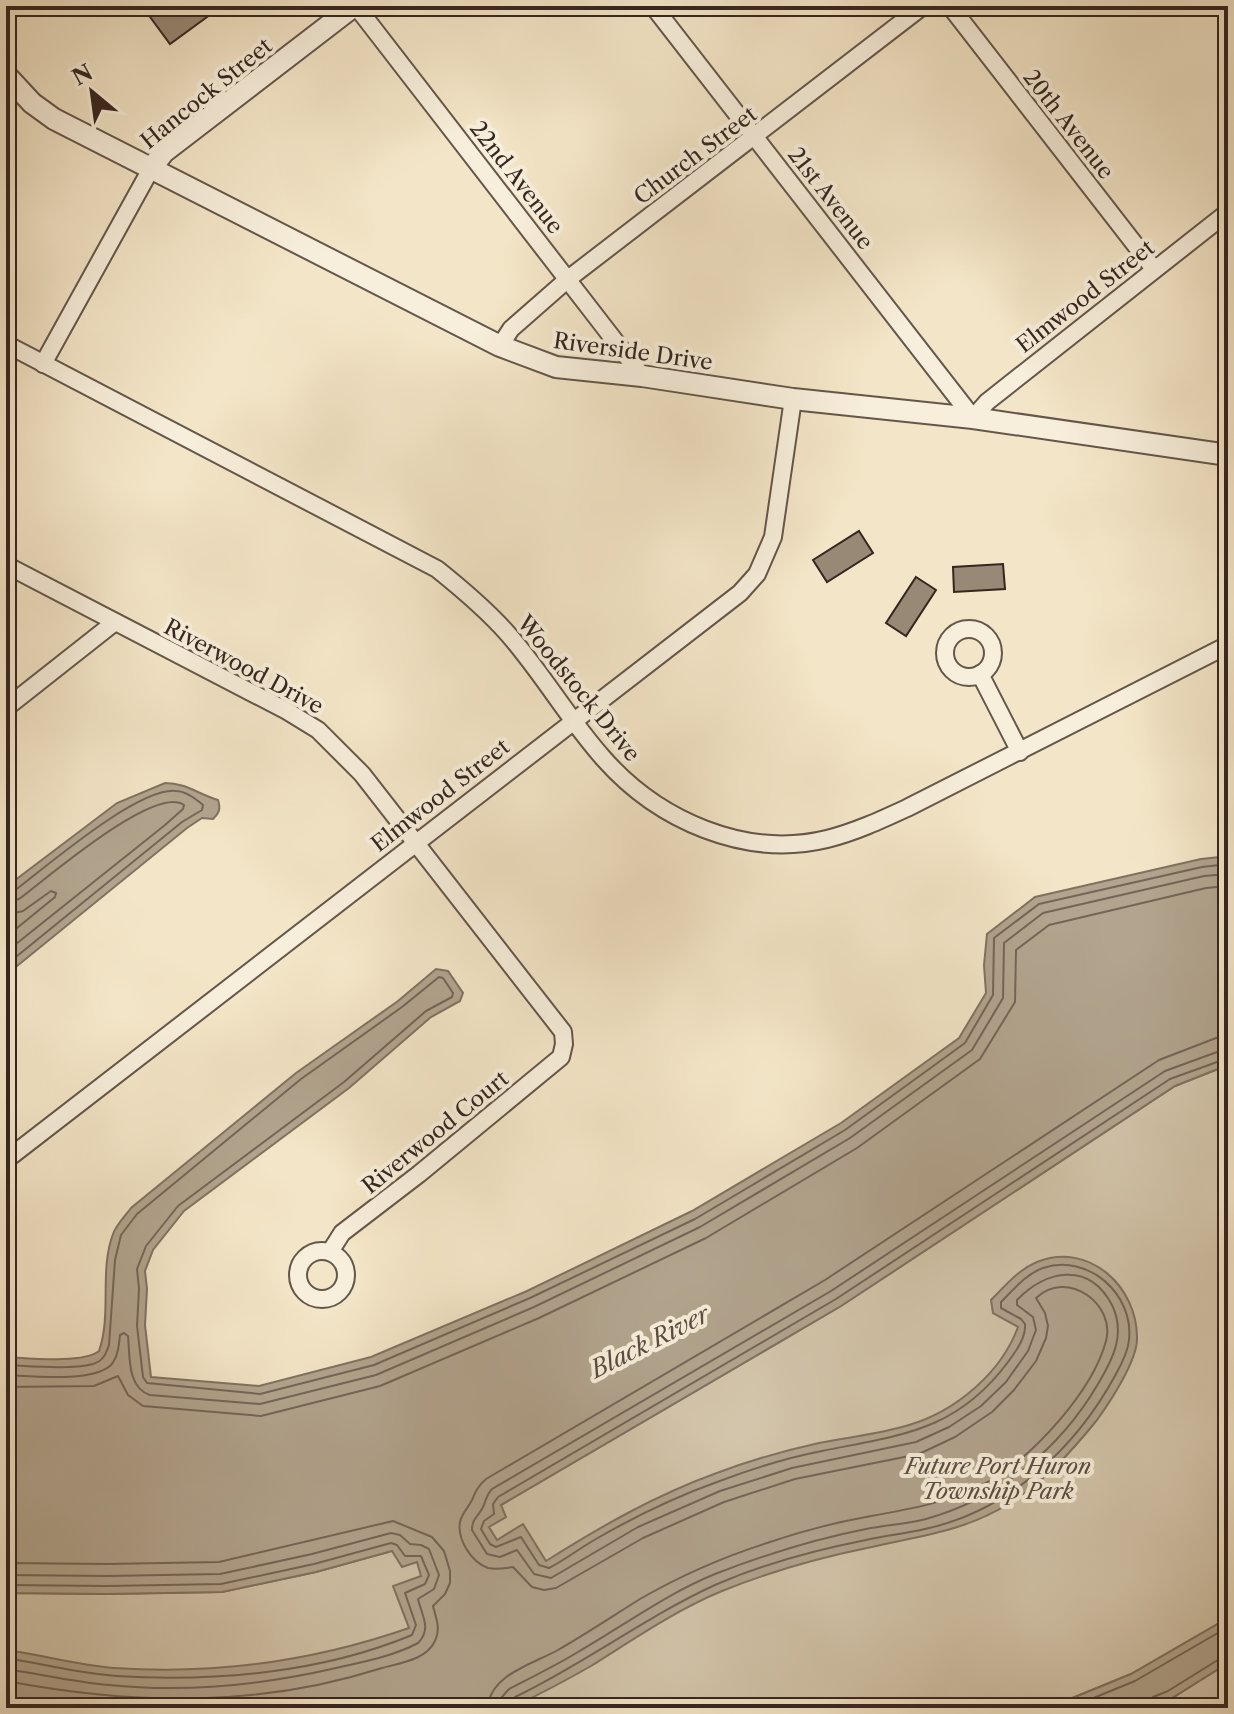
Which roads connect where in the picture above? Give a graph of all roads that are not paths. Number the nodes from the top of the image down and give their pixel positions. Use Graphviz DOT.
graph roads {
  1 [pos="355,6"];
  2 [pos="653,6"];
  3 [pos="923,6"];
  4 [pos="950,6"];
  5 [pos="6,75"];
  6 [pos="756,137"];
  7 [pos="152,167"];
  8 [pos="1228,212"];
  9 [pos="1154,269"];
  10 [pos="568,279"];
  11 [pos="6,344"];
  12 [pos="500,346"];
  13 [pos="43,364"];
  14 [pos="642,376"];
  15 [pos="793,399"];
  16 [pos="973,418"];
  17 [pos="1228,455"];
  18 [pos="6,565"];
  19 [pos="115,622"];
  20 [pos="1228,645"];
  21 [pos="980,674"];
  22 [pos="6,708"];
  23 [pos="573,721"];
  24 [pos="1020,752"];
  25 [pos="415,843"];
  26 [pos="564,1044"];
  27 [pos="6,1160"];
  28 [pos="330,1252"];
  1 -- 7 [label="street, Hancock Street"];
  1 -- 10 [label="street, 22nd Avenue"];
  2 -- 6 [label="street, 21st Avenue"];
  3 -- 6 [label="street, Church Street"];
  4 -- 9 [label="street, 20th Avenue"];
  5 -- 7 [label="street, Riverside Drive"];
  6 -- 10 [label="street, Church Street"];
  6 -- 16 [label="street, 21st Avenue"];
  7 -- 12 [label="street, Riverside Drive"];
  7 -- 13 [label="street, Hancock Street"];
  8 -- 9 [label="street, Elmwood Street"];
  9 -- 16 [label="street, Elmwood Street"];
  10 -- 12 [label="street, Church Street"];
  10 -- 14 [label="street, 22nd Avenue"];
  11 -- 13 [label="street, Woodstock Drive"];
  12 -- 14 [label="street, Riverside Drive"];
  13 -- 23 [label="street, Woodstock Drive"];
  14 -- 15 [label="street, Riverside Drive"];
  15 -- 16 [label="street, Riverside Drive"];
  15 -- 23 [label="street, Elmwood Street"];
  16 -- 17 [label="street, Riverside Drive"];
  18 -- 19 [label="street, Riverwood Drive"];
  19 -- 22 [label="street"];
  19 -- 25 [label="street, Riverwood Drive"];
  20 -- 24 [label="street, Woodstock Drive"];
  21 -- 24 [label="street"];
  23 -- 24 [label="street, Woodstock Drive"];
  23 -- 25 [label="street, Elmwood Street"];
  25 -- 26 [label="street, Riverwood Drive"];
  25 -- 27 [label="street, Elmwood Street"];
  26 -- 28 [label="street, Riverwood Court"];
}
